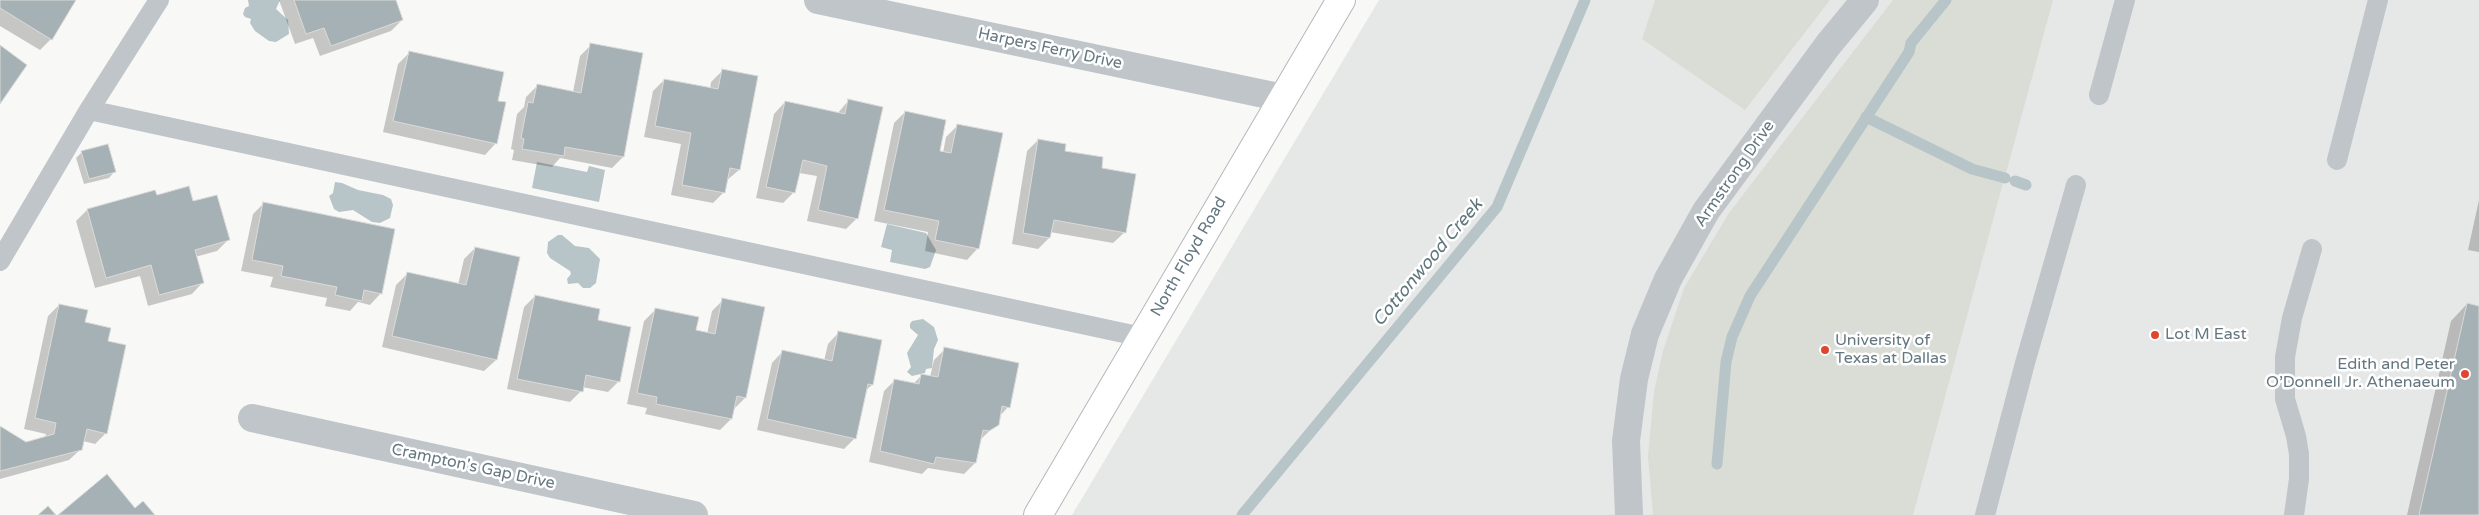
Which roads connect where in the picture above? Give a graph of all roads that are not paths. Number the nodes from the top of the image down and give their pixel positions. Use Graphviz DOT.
graph roads {
  1 [pos="159,0"];
  2 [pos="818,0"];
  3 [pos="1341,0"];
  4 [pos="1865,0"];
  5 [pos="2125,0"];
  6 [pos="2378,0"];
  7 [pos="2099,95"];
  8 [pos="1283,98"];
  9 [pos="89,110"];
  10 [pos="2337,160"];
  11 [pos="2076,184"];
  12 [pos="2312,249"];
  13 [pos="0,261"];
  14 [pos="1142,337"];
  15 [pos="252,418"];
  16 [pos="694,515"];
  17 [pos="1038,515"];
  18 [pos="1628,515"];
  19 [pos="1985,515"];
  20 [pos="2294,515"];
  1 -- 9 [label="lane"];
  2 -- 8 [label="street, Harpers Ferry Drive"];
  3 -- 8 [label="street, North Floyd Road"];
  4 -- 18 [label="street, Armstrong Drive"];
  5 -- 7 [label="lane"];
  6 -- 10 [label="lane"];
  8 -- 14 [label="street, North Floyd Road"];
  9 -- 13 [label="lane"];
  9 -- 14 [label="lane"];
  11 -- 19 [label="lane"];
  12 -- 20 [label="lane"];
  14 -- 17 [label="street, North Floyd Road"];
  15 -- 16 [label="street, Crampton's Gap Drive"];
}
